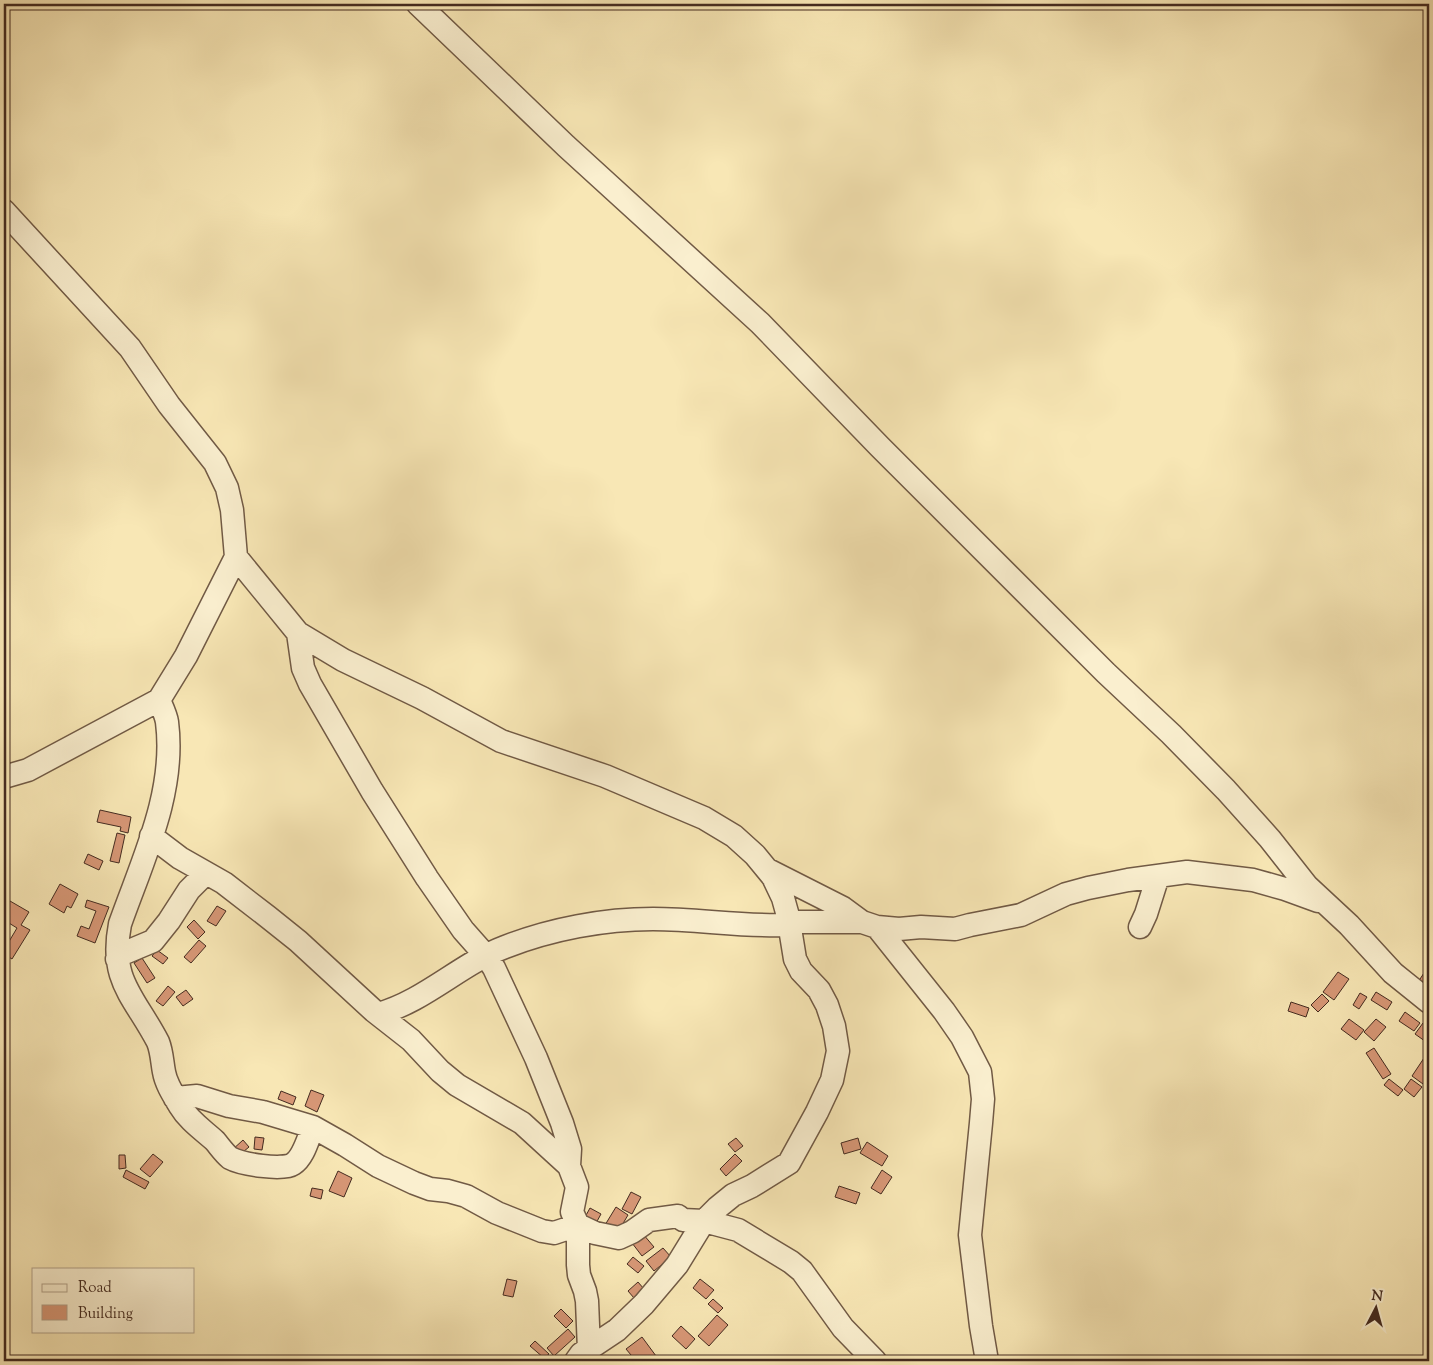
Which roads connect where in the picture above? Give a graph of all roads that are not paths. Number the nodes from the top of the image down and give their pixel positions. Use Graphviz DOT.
graph roads {
  1 [pos="418,4"];
  2 [pos="4,211"];
  3 [pos="236,557"];
  4 [pos="298,633"];
  5 [pos="159,700"];
  6 [pos="4,777"];
  7 [pos="151,836"];
  8 [pos="768,870"];
  9 [pos="206,873"];
  10 [pos="1158,876"];
  11 [pos="1326,904"];
  12 [pos="789,924"];
  13 [pos="869,925"];
  14 [pos="1140,927"];
  15 [pos="486,956"];
  16 [pos="116,959"];
  17 [pos="1429,1002"];
  18 [pos="378,1014"];
  19 [pos="176,1098"];
  20 [pos="312,1127"];
  21 [pos="569,1166"];
  22 [pos="704,1221"];
  23 [pos="578,1225"];
  24 [pos="582,1355"];
  25 [pos="875,1361"];
  26 [pos="987,1361"];
  1 -- 11 [label="street"];
  2 -- 3 [label="street"];
  3 -- 4 [label="street"];
  3 -- 5 [label="street"];
  4 -- 8 [label="street"];
  4 -- 15 [label="street"];
  5 -- 6 [label="street"];
  5 -- 7 [label="street"];
  7 -- 9 [label="street"];
  7 -- 16 [label="street"];
  8 -- 12 [label="street"];
  8 -- 13 [label="street"];
  9 -- 16 [label="street"];
  9 -- 18 [label="street"];
  10 -- 11 [label="street"];
  10 -- 13 [label="street"];
  10 -- 14 [label="street"];
  11 -- 17 [label="street"];
  12 -- 13 [label="street"];
  12 -- 15 [label="street"];
  12 -- 22 [label="street"];
  13 -- 26 [label="street"];
  15 -- 18 [label="street"];
  15 -- 21 [label="street"];
  16 -- 19 [label="street"];
  18 -- 21 [label="street"];
  19 -- 20 [label="street"];
  19 -- 20 [label="street"];
  20 -- 23 [label="street"];
  21 -- 23 [label="street"];
  22 -- 23 [label="street"];
  22 -- 24 [label="street"];
  22 -- 25 [label="street"];
  23 -- 24 [label="street"];
}
